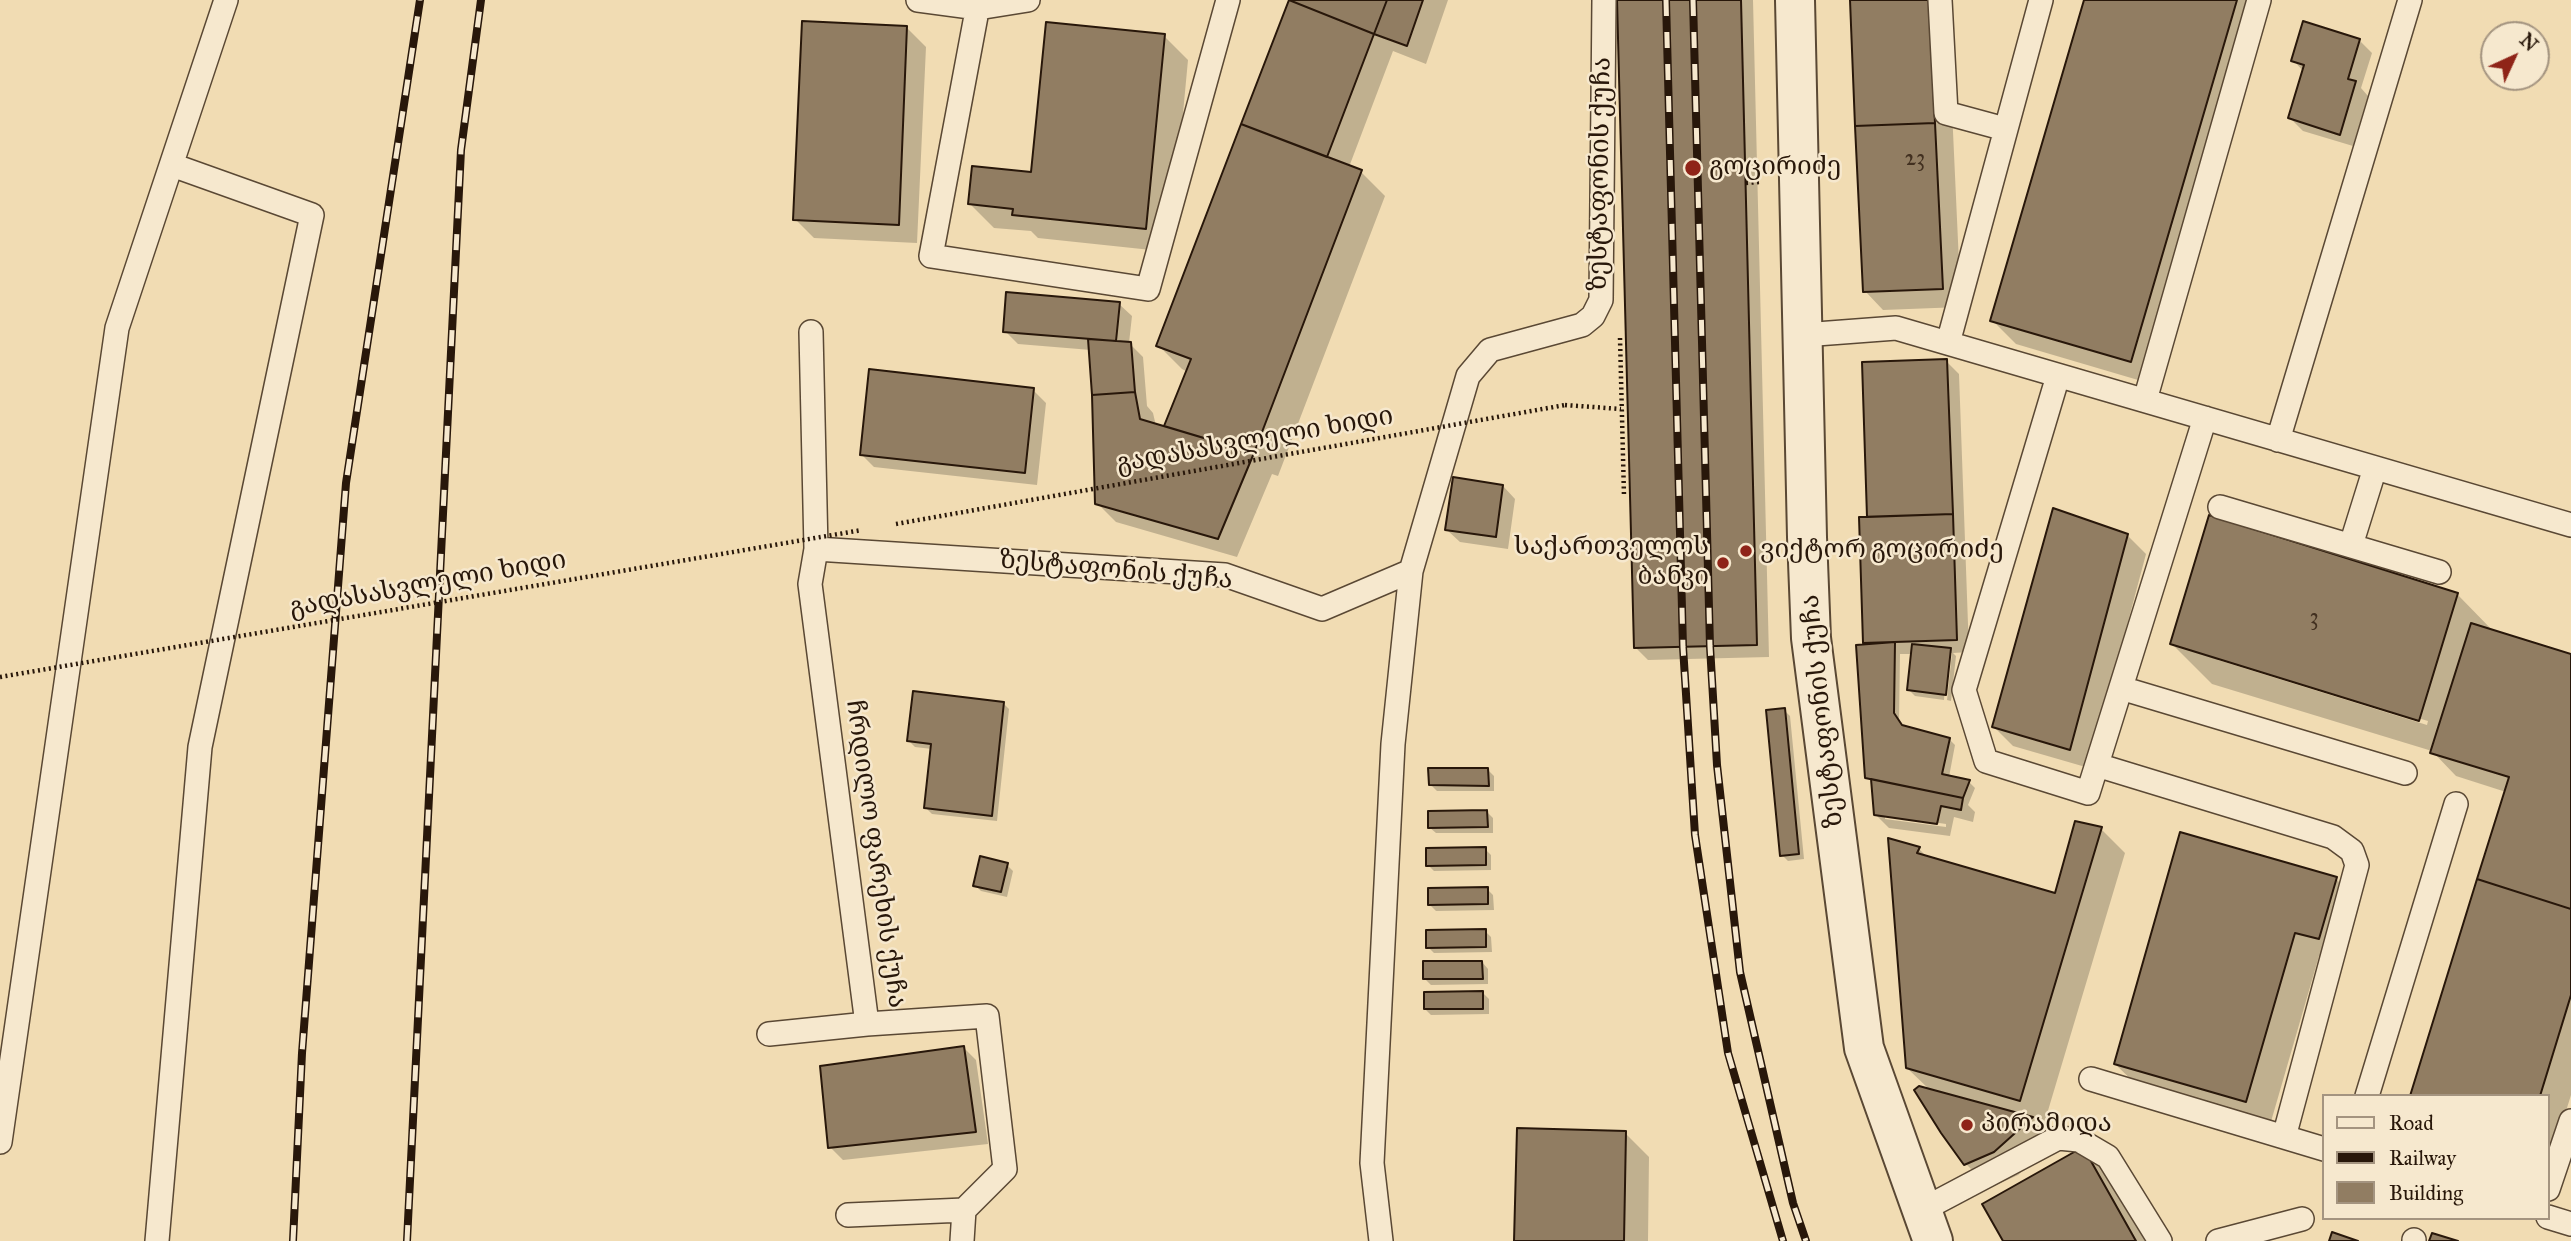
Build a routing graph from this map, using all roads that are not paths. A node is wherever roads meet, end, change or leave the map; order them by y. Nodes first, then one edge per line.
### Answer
1 (226, 0) edge
2 (918, 0) edge
3 (1028, 0) edge
4 (1228, 0) edge
5 (1604, 0) edge
6 (1795, 0) edge
7 (1940, 0) edge
8 (2041, 0) edge
9 (2259, 0) edge
10 (2410, 0) edge
11 (978, 4) edge
12 (2005, 129) junction
13 (172, 164) junction
14 (811, 332) dead end
15 (1803, 335) junction
16 (1948, 343) junction
17 (2058, 376) junction
18 (2145, 400) junction
19 (2205, 418) junction
20 (2278, 440) junction
21 (2375, 468) junction
22 (2220, 507) dead end
23 (2571, 525) edge
24 (2351, 545) junction
25 (816, 550) junction
26 (1411, 571) junction
27 (2439, 572) dead end
28 (2121, 688) junction
29 (2097, 765) junction
30 (2405, 773) dead end
31 (2456, 804) dead end
32 (867, 1024) junction
33 (769, 1034) dead end
34 (2091, 1079) dead end
35 (2368, 1094) edge
36 (2571, 1121) edge
37 (2284, 1137) junction
38 (0, 1142) edge
39 (2322, 1148) edge
40 (2550, 1183) edge
41 (964, 1210) junction
42 (848, 1215) dead end
43 (2550, 1218) edge
44 (2302, 1219) dead end
45 (2571, 1224) edge
46 (1928, 1225) edge
47 (157, 1241) edge
48 (962, 1241) edge
49 (1381, 1241) edge
50 (2160, 1241) edge
51 (2218, 1241) edge

1 - 13 lane
2 - 11 lane
3 - 11 lane
4 - 11 lane
5 - 26 lane, ზესტაფონის ქუჩა
6 - 15 street, ზესტაფონის ქუჩა
7 - 12 lane
8 - 12 lane
9 - 18 lane
10 - 20 lane
12 - 16 lane
13 - 38 lane
13 - 47 lane
14 - 25 lane, ჩრდილო ფარეხის ქუჩა
15 - 16 lane
15 - 46 street, ზესტაფონის ქუჩა
16 - 17 lane
17 - 18 lane
17 - 29 lane
18 - 19 lane
19 - 20 lane
19 - 28 lane
20 - 21 lane
21 - 23 lane
21 - 24 lane
22 - 24 lane
24 - 27 lane
25 - 26 lane, ზესტაფონის ქუჩა
25 - 32 lane, ჩრდილო ფარეხის ქუჩა
26 - 49 lane
28 - 29 lane
28 - 30 lane
29 - 37 lane
31 - 35 lane
32 - 33 lane
32 - 41 lane, ჩრდილო ფარეხის ქუჩა
34 - 37 lane
36 - 40 lane
37 - 39 lane
41 - 42 lane
41 - 48 lane
43 - 45 lane
44 - 51 lane
46 - 50 lane

